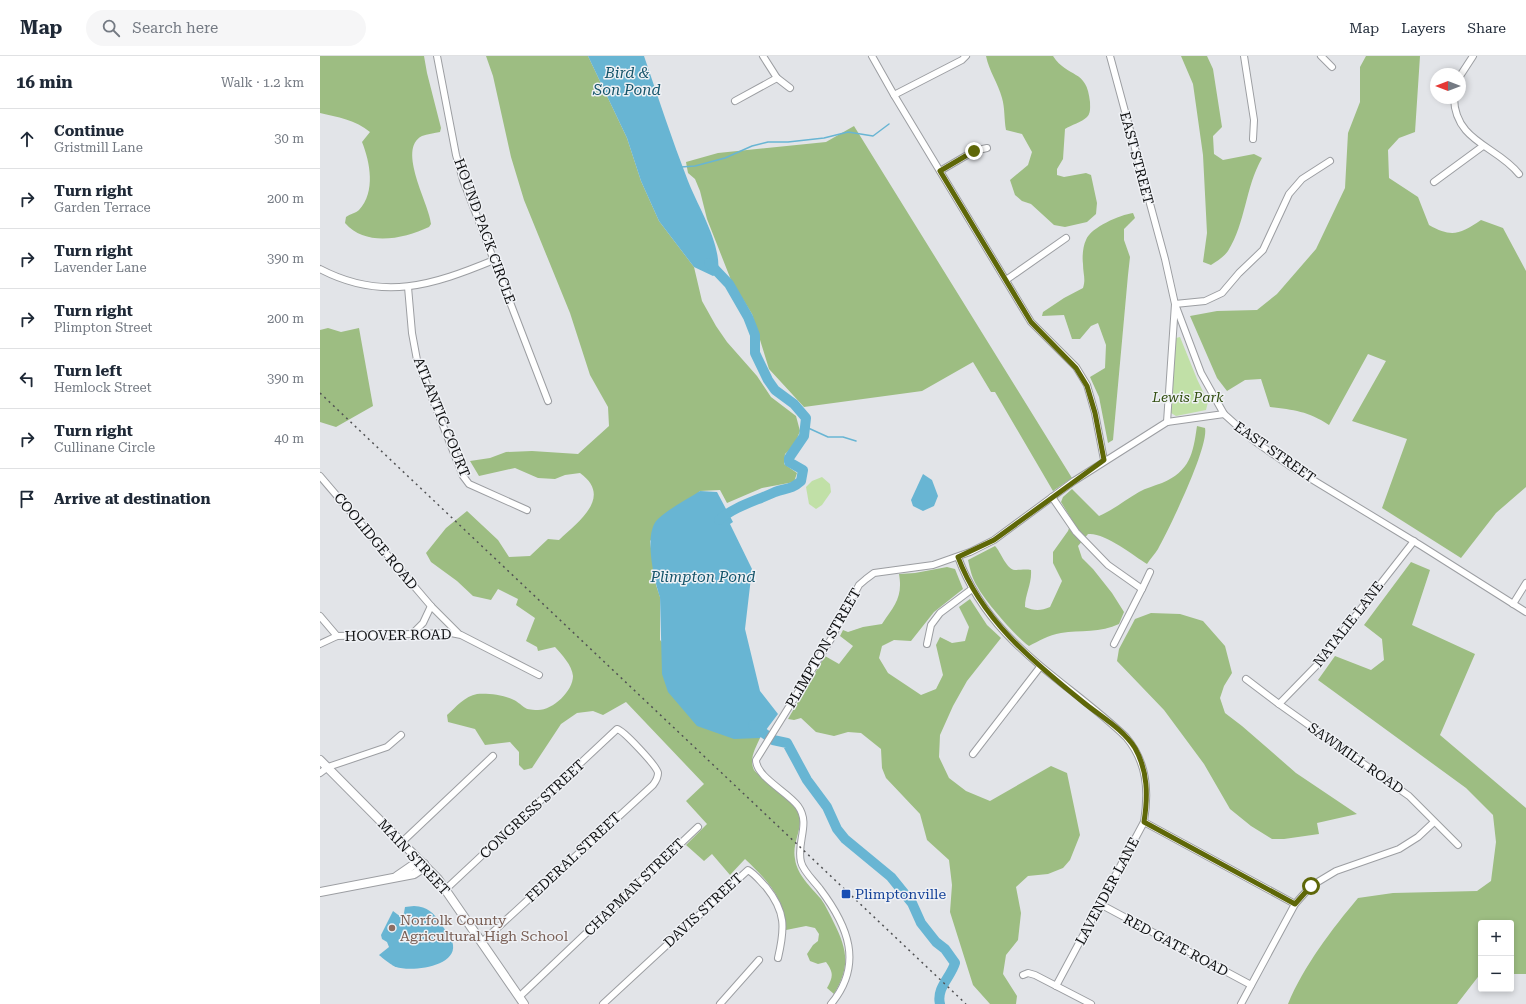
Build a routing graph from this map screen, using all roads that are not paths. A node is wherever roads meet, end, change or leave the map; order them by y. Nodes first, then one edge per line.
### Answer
1 (437, 56) edge
2 (763, 56) edge
3 (872, 56) edge
4 (966, 56) edge
5 (1110, 56) edge
6 (1244, 56) edge
7 (1321, 56) edge
8 (1473, 56) edge
9 (1332, 67) dead end
10 (1465, 68) edge
11 (777, 78) junction
12 (790, 88) dead end
13 (894, 95) junction
14 (735, 101) dead end
15 (1455, 104) edge
16 (1253, 139) dead end
17 (1483, 146) junction
18 (987, 148) dead end
19 (1330, 162) dead end
20 (940, 171) junction
21 (1519, 174) dead end
22 (1434, 182) dead end
23 (1066, 238) dead end
24 (494, 260) junction
25 (320, 269) edge
26 (1006, 280) junction
27 (408, 287) junction
28 (1175, 304) junction
29 (548, 401) dead end
30 (1224, 414) junction
31 (1167, 422) junction
32 (1104, 460) junction
33 (320, 476) edge
34 (1052, 497) junction
35 (527, 510) dead end
36 (1414, 541) junction
37 (958, 557) junction
38 (1150, 572) dead end
39 (1526, 583) edge
40 (972, 589) junction
41 (1142, 589) junction
42 (1513, 604) junction
43 (431, 606) junction
44 (1526, 612) edge
45 (320, 616) edge
46 (412, 634) junction
47 (461, 635) junction
48 (337, 636) junction
49 (320, 644) edge
50 (927, 644) dead end
51 (1114, 644) dead end
52 (1040, 668) junction
53 (539, 676) dead end
54 (1246, 679) dead end
55 (1278, 704) junction
56 (618, 729) joint
57 (401, 735) dead end
58 (973, 754) dead end
59 (493, 756) dead end
60 (320, 760) edge
61 (328, 767) junction
62 (320, 773) edge
63 (1144, 822) junction
64 (1434, 822) junction
65 (698, 828) dead end
66 (402, 842) junction
67 (1458, 845) dead end
68 (424, 864) junction
69 (446, 889) junction
70 (320, 892) edge
71 (1100, 904) junction
72 (1295, 904) junction
73 (482, 942) junction
74 (778, 958) dead end
75 (759, 960) dead end
76 (1023, 975) dead end
77 (1251, 985) junction
78 (1056, 986) junction
79 (519, 997) junction
80 (524, 1004) edge
81 (603, 1004) edge
82 (720, 1004) edge
83 (831, 1004) edge
84 (1091, 1004) edge
85 (1241, 1004) edge

1 - 24 street, HOUND PACK CIRCLE
2 - 11 street
3 - 13 street
4 - 13 street
5 - 28 street, EAST STREET
6 - 16 street
7 - 9 street
8 - 10 street
11 - 12 street
11 - 14 street
13 - 20 street
15 - 17 street
17 - 21 street
17 - 22 street
18 - 20 street
19 - 28 street
20 - 26 street
23 - 26 street
24 - 27 street
24 - 29 street, HOUND PACK CIRCLE
25 - 27 street
26 - 32 street
27 - 35 street, ATLANTIC COURT
28 - 30 street, EAST STREET
28 - 31 street
30 - 31 street, PLIMPTON STREET
30 - 36 street, EAST STREET
31 - 32 street, PLIMPTON STREET
32 - 34 street, PLIMPTON STREET
33 - 43 street, COOLIDGE ROAD
34 - 37 street, PLIMPTON STREET
34 - 41 street
36 - 42 street, EAST STREET
36 - 55 street, NATALIE LANE
37 - 40 street, LAVENDER LANE
37 - 83 street, PLIMPTON STREET
38 - 41 street
39 - 42 street
40 - 50 street
40 - 52 street, LAVENDER LANE
41 - 51 street
42 - 44 street, EAST STREET
43 - 46 street
43 - 47 street, COOLIDGE ROAD
45 - 48 street
46 - 47 street, HOOVER ROAD
46 - 48 street, HOOVER ROAD
47 - 53 street, HOOVER ROAD
48 - 49 street, HOOVER ROAD
52 - 58 street
52 - 63 street, LAVENDER LANE
54 - 55 street, SAWMILL ROAD
55 - 64 street, SAWMILL ROAD
56 - 69 street, CONGRESS STREET
56 - 73 street, FEDERAL STREET
57 - 61 street
59 - 66 street
60 - 61 main road, MAIN STREET
61 - 62 street
61 - 66 main road, MAIN STREET
63 - 71 street, LAVENDER LANE
63 - 72 street
64 - 67 street, SAWMILL ROAD
64 - 72 street
65 - 79 street, CHAPMAN STREET
66 - 68 main road, MAIN STREET
68 - 69 main road, MAIN STREET
68 - 70 main road
69 - 73 main road, MAIN STREET
71 - 77 street, RED GATE ROAD
71 - 78 street, LAVENDER LANE
72 - 77 street
73 - 79 main road, MAIN STREET
74 - 81 street, DAVIS STREET
75 - 82 street
76 - 78 street
77 - 85 street
78 - 84 street
79 - 80 main road, MAIN STREET

